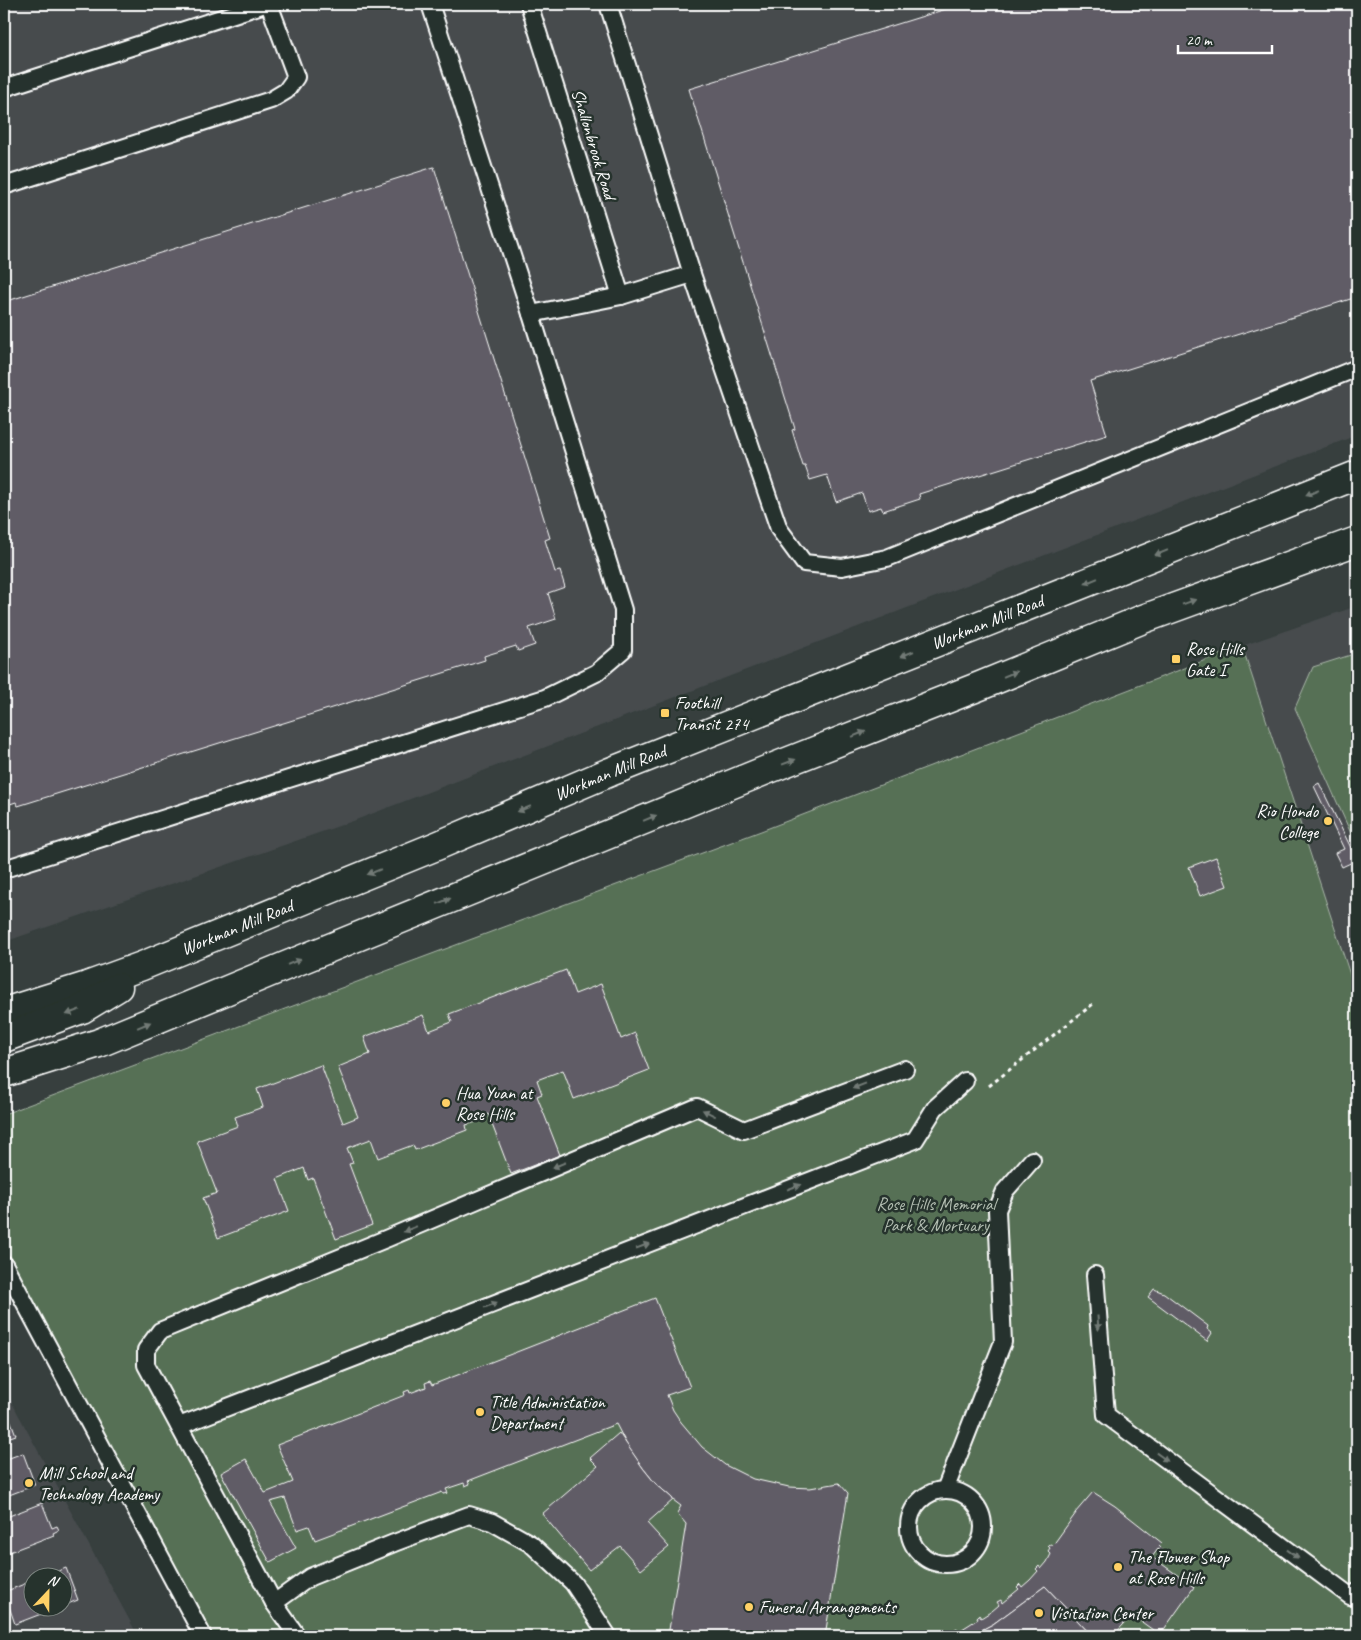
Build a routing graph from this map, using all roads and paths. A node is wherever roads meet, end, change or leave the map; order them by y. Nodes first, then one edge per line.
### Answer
1 (265, 4) edge
2 (269, 4) edge
3 (430, 4) edge
4 (529, 4) edge
5 (608, 4) edge
6 (4, 88) edge
7 (4, 186) edge
8 (692, 274) junction
9 (621, 296) junction
10 (531, 314) junction
11 (1357, 368) edge
12 (1357, 475) edge
13 (1357, 541) edge
14 (4, 869) edge
15 (142, 966) junction
16 (1093, 1004) dead end
17 (4, 1012) edge
18 (4, 1038) edge
19 (905, 1069) dead end
20 (4, 1073) edge
21 (965, 1082) dead end
22 (984, 1091) dead end
23 (1032, 1160) dead end
24 (4, 1264) edge
25 (1095, 1275) dead end
26 (179, 1426) junction
27 (945, 1490) junction
28 (1357, 1592) edge
29 (274, 1603) junction
30 (203, 1636) edge
31 (295, 1636) edge
32 (608, 1636) edge

1 - 6 lane
2 - 7 lane
3 - 10 lane
4 - 9 lane, Shallonbrook Road
5 - 8 lane
8 - 9 lane
8 - 11 lane
9 - 10 lane
10 - 14 lane
12 -> 15 main road, Workman Mill Road
20 -> 13 main road
15 - 17 main road, Workman Mill Road
15 -> 18 main road
16 - 22 path
19 -> 26 lane
26 -> 21 lane
23 - 27 lane
24 - 30 lane
25 -> 28 lane
26 - 29 lane
27 - 27 lane
29 - 31 lane
29 - 32 lane

